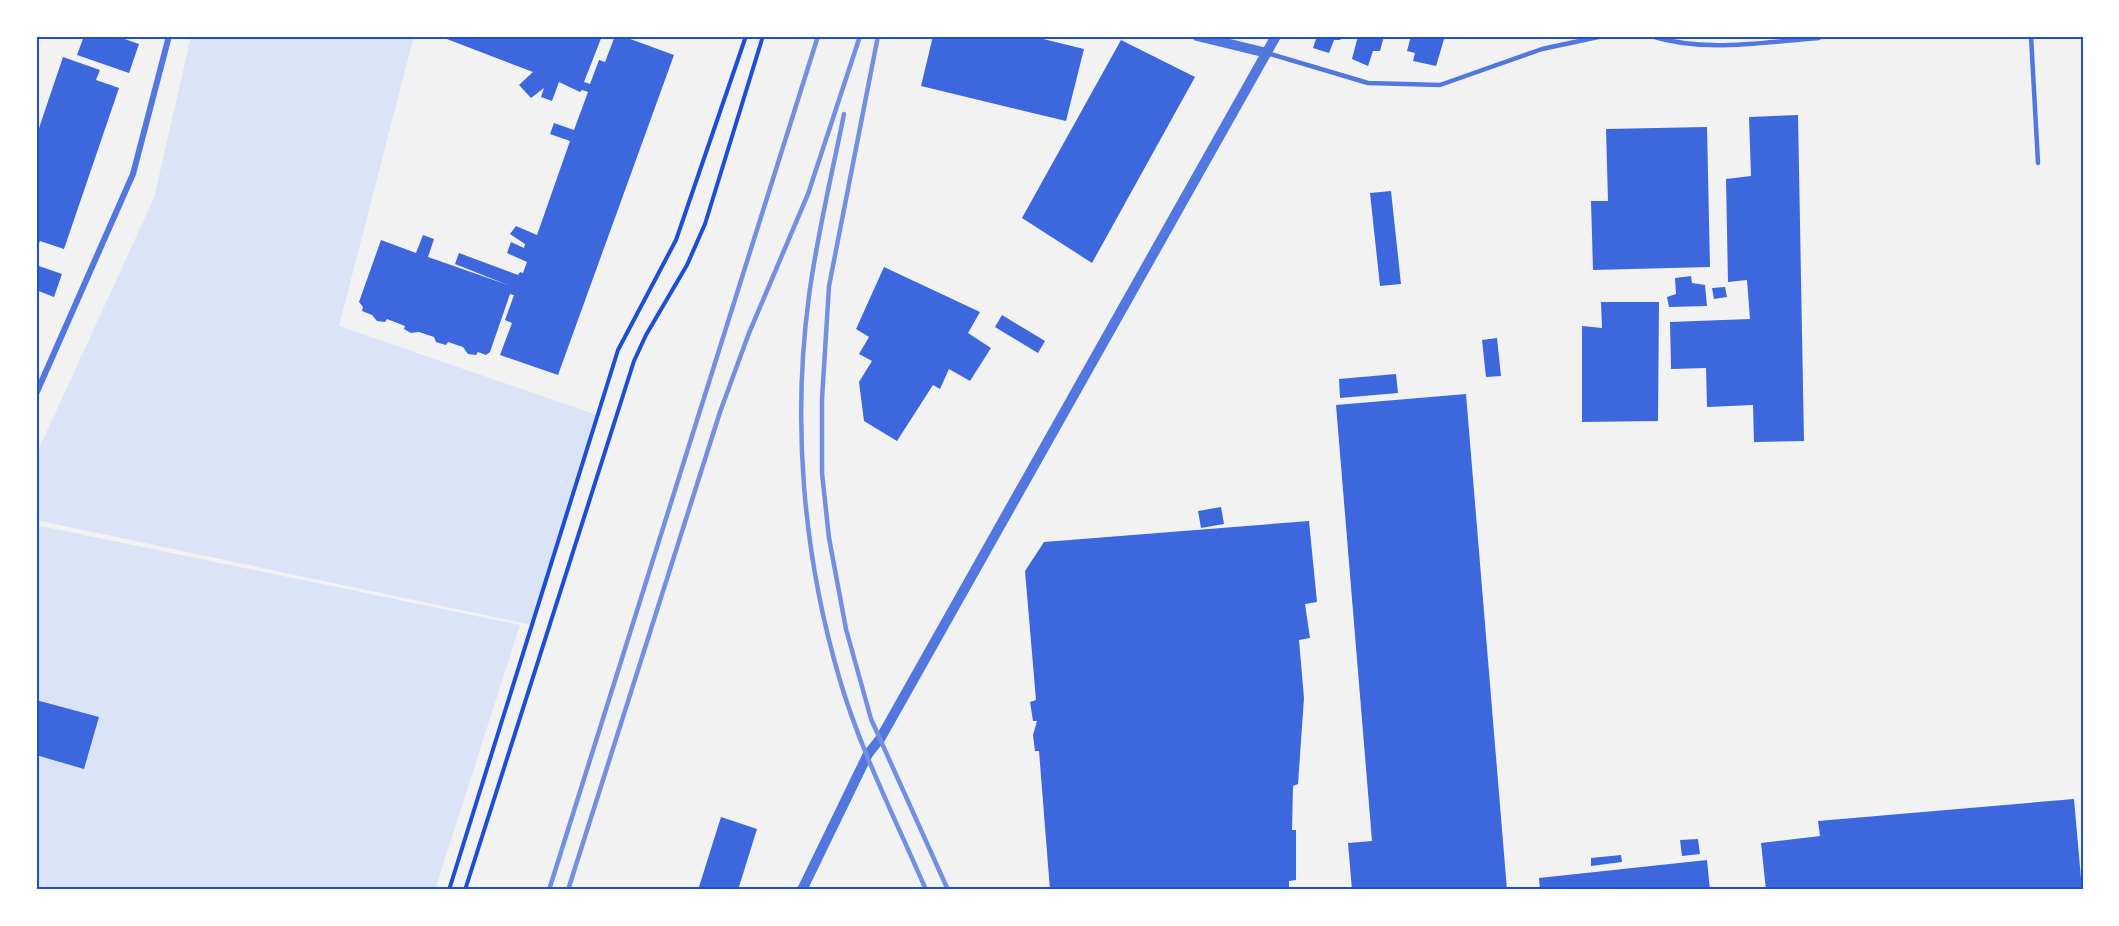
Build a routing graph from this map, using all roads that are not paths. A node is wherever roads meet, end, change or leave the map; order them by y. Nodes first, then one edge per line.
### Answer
1 (168, 36) edge
2 (1197, 36) edge
3 (1276, 36) edge
4 (1603, 36) edge
5 (1651, 36) edge
6 (1819, 36) edge
7 (2031, 36) edge
8 (1267, 53) junction
9 (2038, 163) dead end
10 (36, 393) edge
11 (802, 890) edge

1 - 10 street
2 - 8 street
3 - 8 street
4 - 8 lane
5 - 6 lane
7 - 9 lane
8 - 11 street

